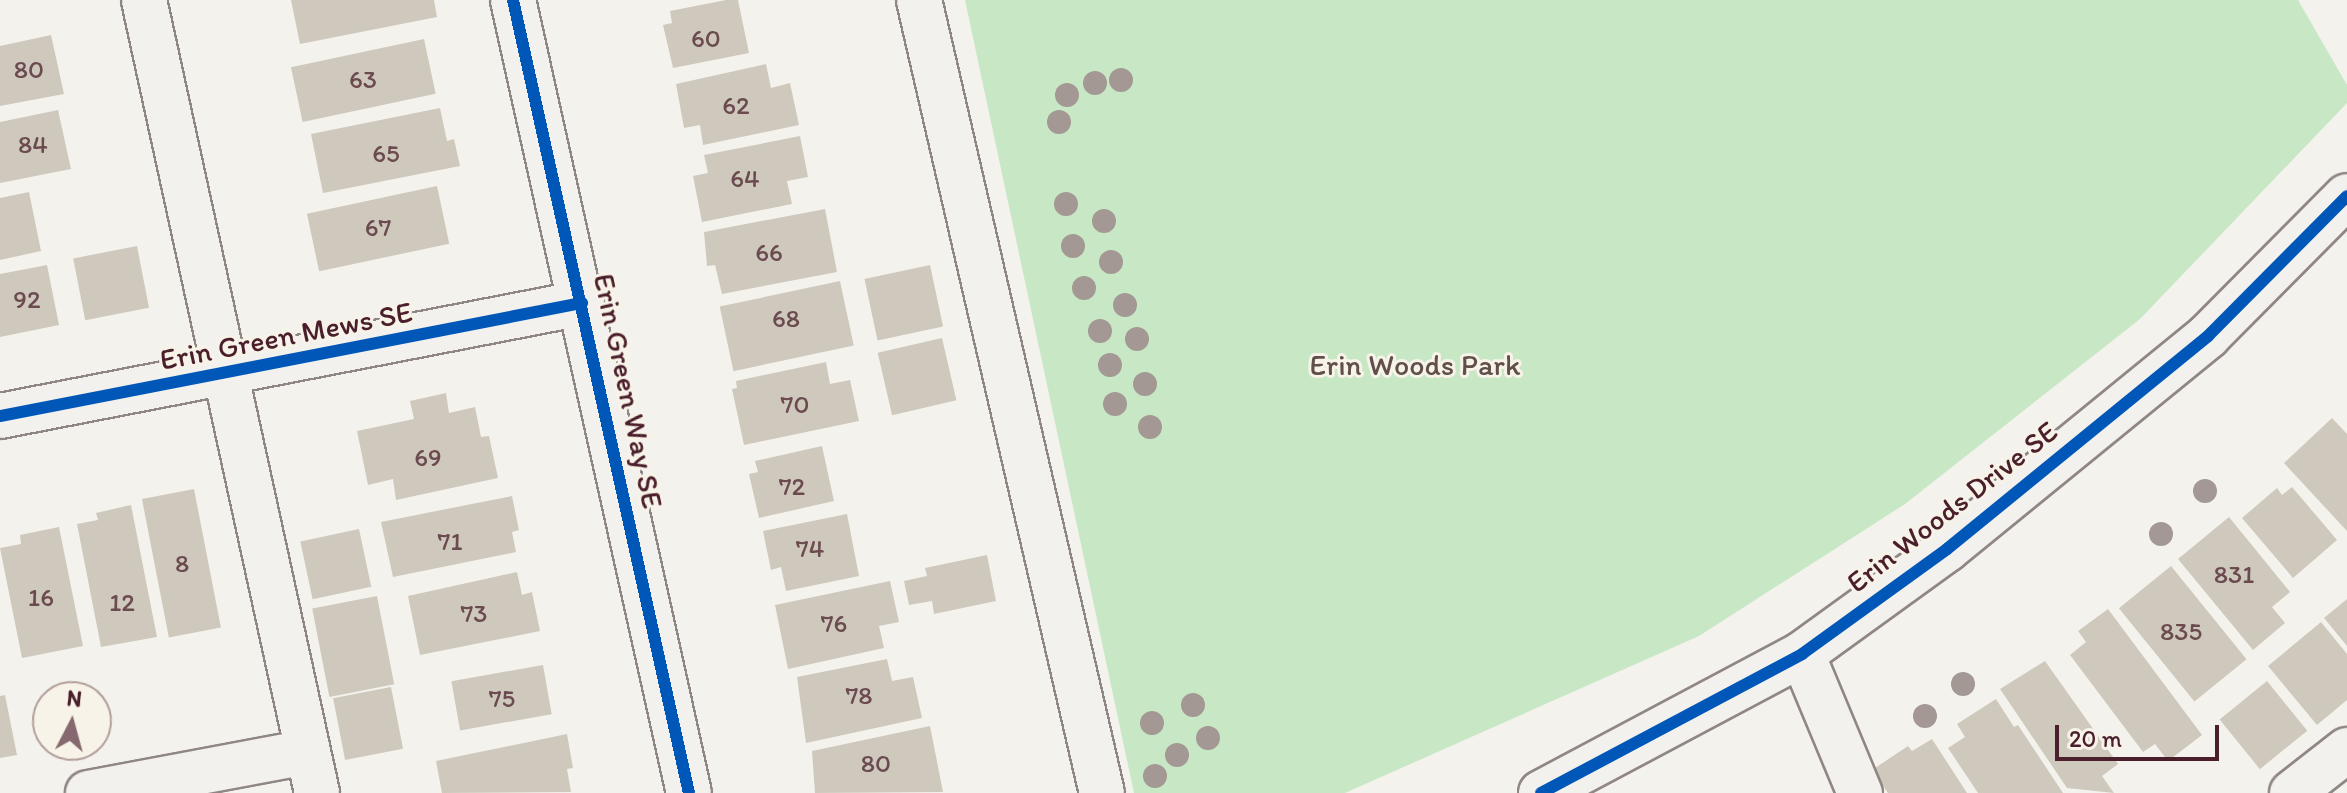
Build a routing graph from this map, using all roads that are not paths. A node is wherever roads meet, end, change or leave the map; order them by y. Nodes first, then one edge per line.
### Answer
1 (144, 0) edge
2 (513, 0) edge
3 (919, 0) edge
4 (2347, 196) edge
5 (582, 303) junction
6 (223, 376) junction
7 (0, 416) edge
8 (1802, 654) junction
9 (2347, 750) edge
10 (312, 773) edge
11 (88, 793) edge
12 (689, 793) edge
13 (1102, 793) edge
14 (1541, 793) edge
15 (1860, 793) edge
16 (2292, 793) edge

1 - 6 street
2 - 5 street, Erin Green Way SE
3 - 13 street
4 - 8 street, Erin Woods Drive SE
5 - 6 street, Erin Green Mews SE
5 - 12 street, Erin Green Way SE
6 - 7 street, Erin Green Mews SE
6 - 10 street
8 - 14 street, Erin Woods Drive SE
8 - 15 street
9 - 16 street
10 - 11 street

